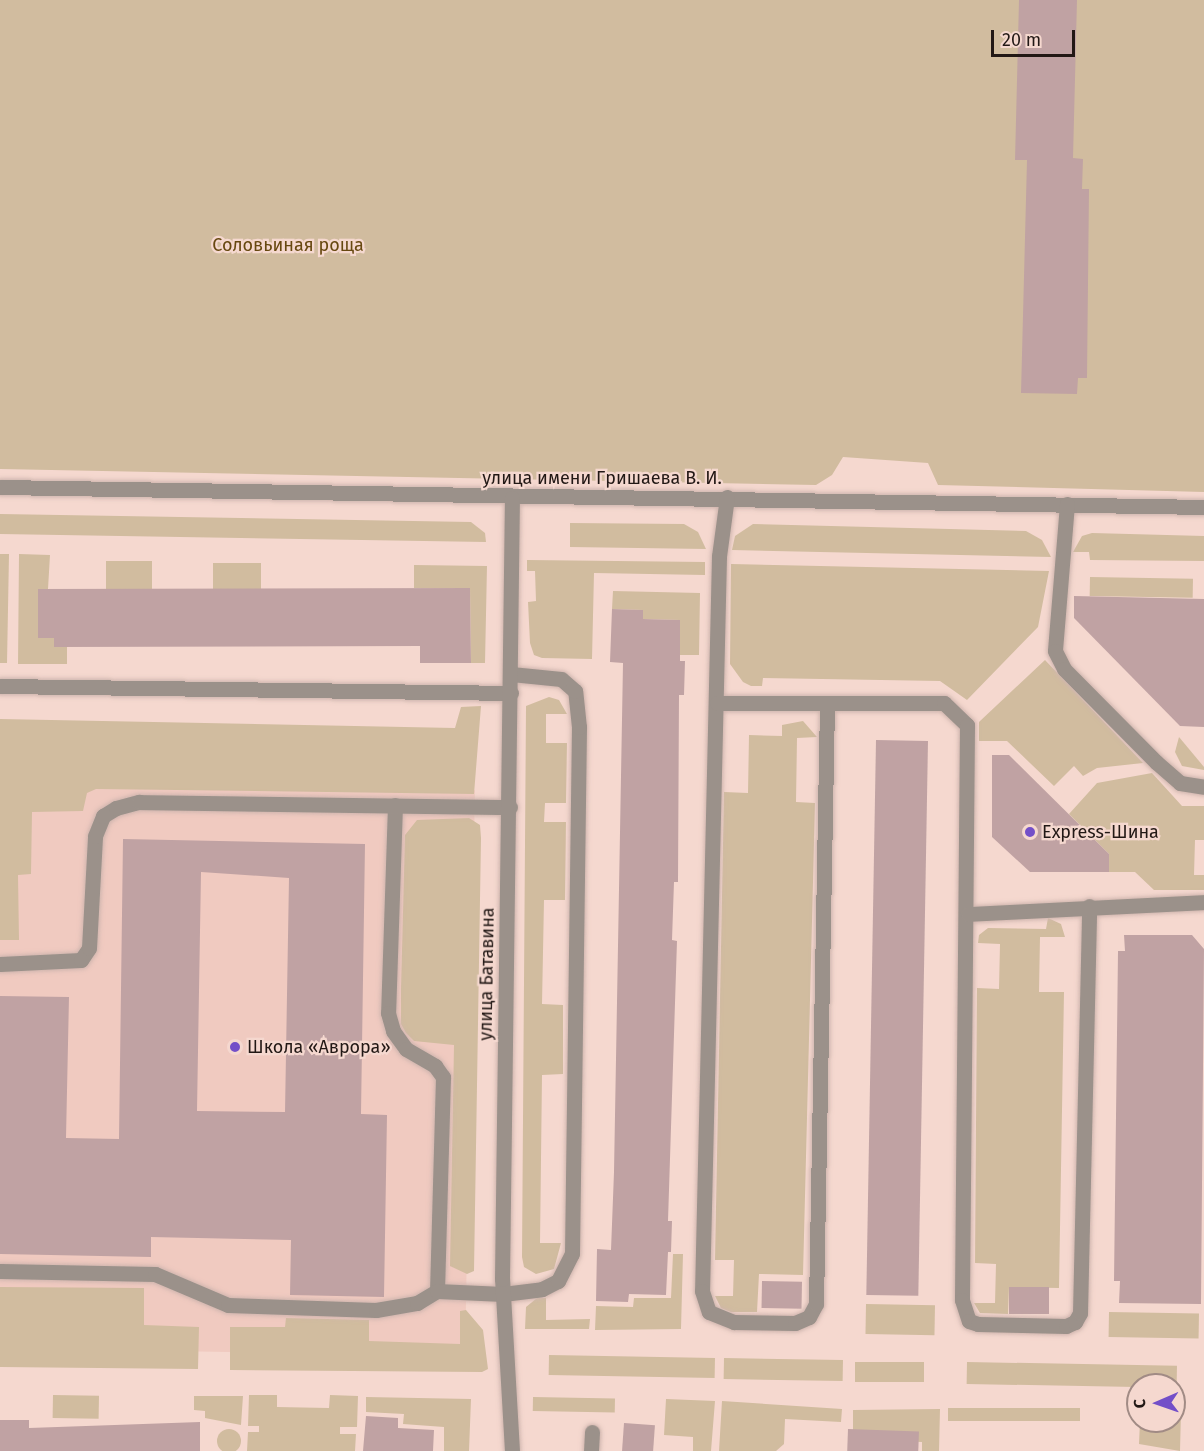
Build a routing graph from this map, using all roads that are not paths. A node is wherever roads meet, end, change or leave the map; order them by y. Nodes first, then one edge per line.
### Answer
1 (0, 487) edge
2 (727, 497) junction
3 (512, 498) junction
4 (1067, 504) junction
5 (1204, 507) edge
6 (512, 674) junction
7 (0, 687) edge
8 (511, 693) junction
9 (717, 703) junction
10 (827, 705) junction
11 (1204, 787) edge
12 (395, 805) junction
13 (510, 807) junction
14 (1204, 902) edge
15 (1089, 906) junction
16 (968, 914) junction
17 (0, 964) edge
18 (0, 1271) edge
19 (436, 1291) junction
20 (503, 1294) junction
21 (592, 1432) dead end
22 (512, 1451) edge
23 (591, 1451) edge

1 - 3 street, улица имени Гришаева В. И.
2 - 3 street, улица имени Гришаева В. И.
2 - 4 street, улица имени Гришаева В. И.
2 - 9 street
3 - 6 street, улица Батавина
4 - 5 street, улица имени Гришаева В. И.
4 - 11 street
6 - 8 street, улица Батавина
6 - 20 street
7 - 8 street
8 - 13 street, улица Батавина
9 - 10 street
9 - 10 street
10 - 16 street
12 - 13 street
12 - 17 street
12 - 19 street
13 - 20 street, улица Батавина
14 - 15 street
15 - 16 street
15 - 16 street
18 - 19 street
19 - 20 street
20 - 22 street, улица Батавина
21 - 23 street

